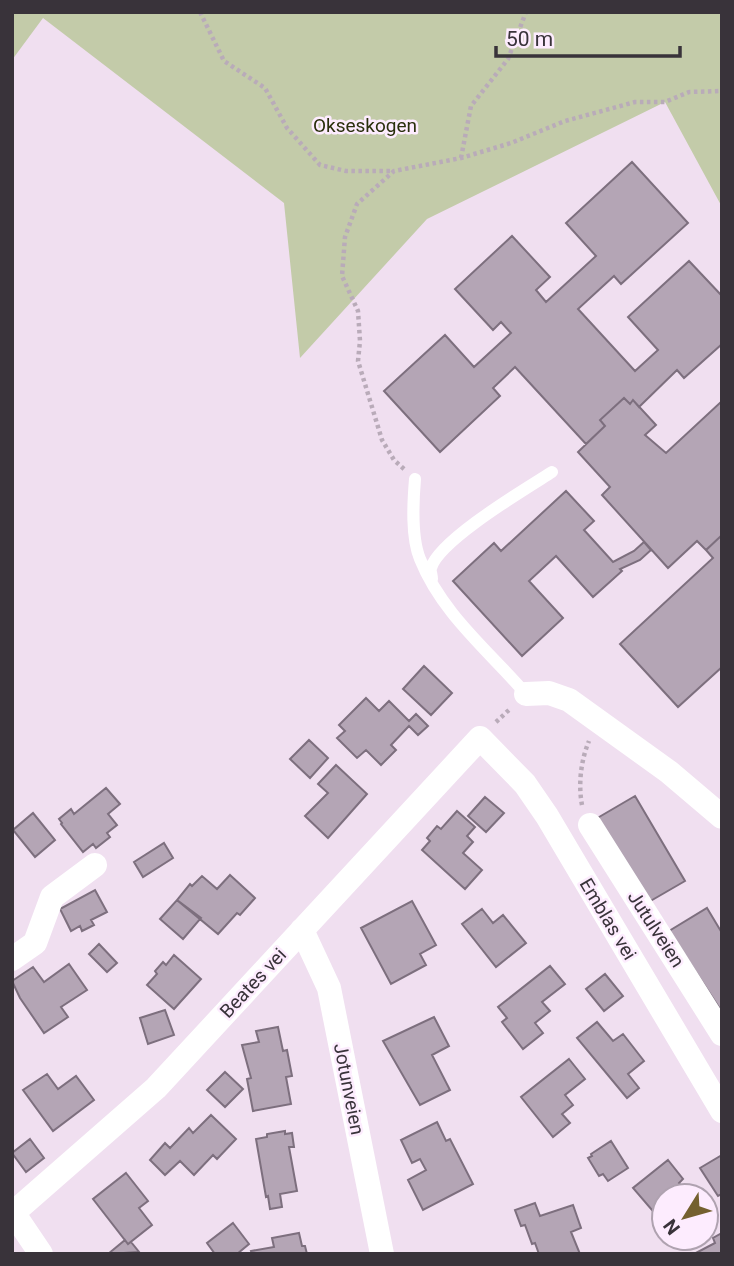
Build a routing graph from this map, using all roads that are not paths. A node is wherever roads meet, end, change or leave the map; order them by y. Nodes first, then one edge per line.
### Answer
1 (552, 471) dead end
2 (415, 479) road end
3 (432, 583) junction
4 (526, 694) joint
5 (480, 738) joint
6 (722, 817) edge
7 (590, 825) road end
8 (95, 865) dead end
9 (302, 930) junction
10 (12, 959) edge
11 (722, 1034) edge
12 (722, 1111) edge
13 (13, 1213) edge
14 (40, 1254) edge
15 (382, 1254) edge

1 - 3 lane
2 - 3 lane
3 - 4 lane
4 - 6 street
5 - 9 street, Beates vei
5 - 12 street, Emblas vei
7 - 11 street, Jutulveien
8 - 10 street
9 - 13 street, Beates vei
9 - 15 street, Jotunveien
13 - 14 street

